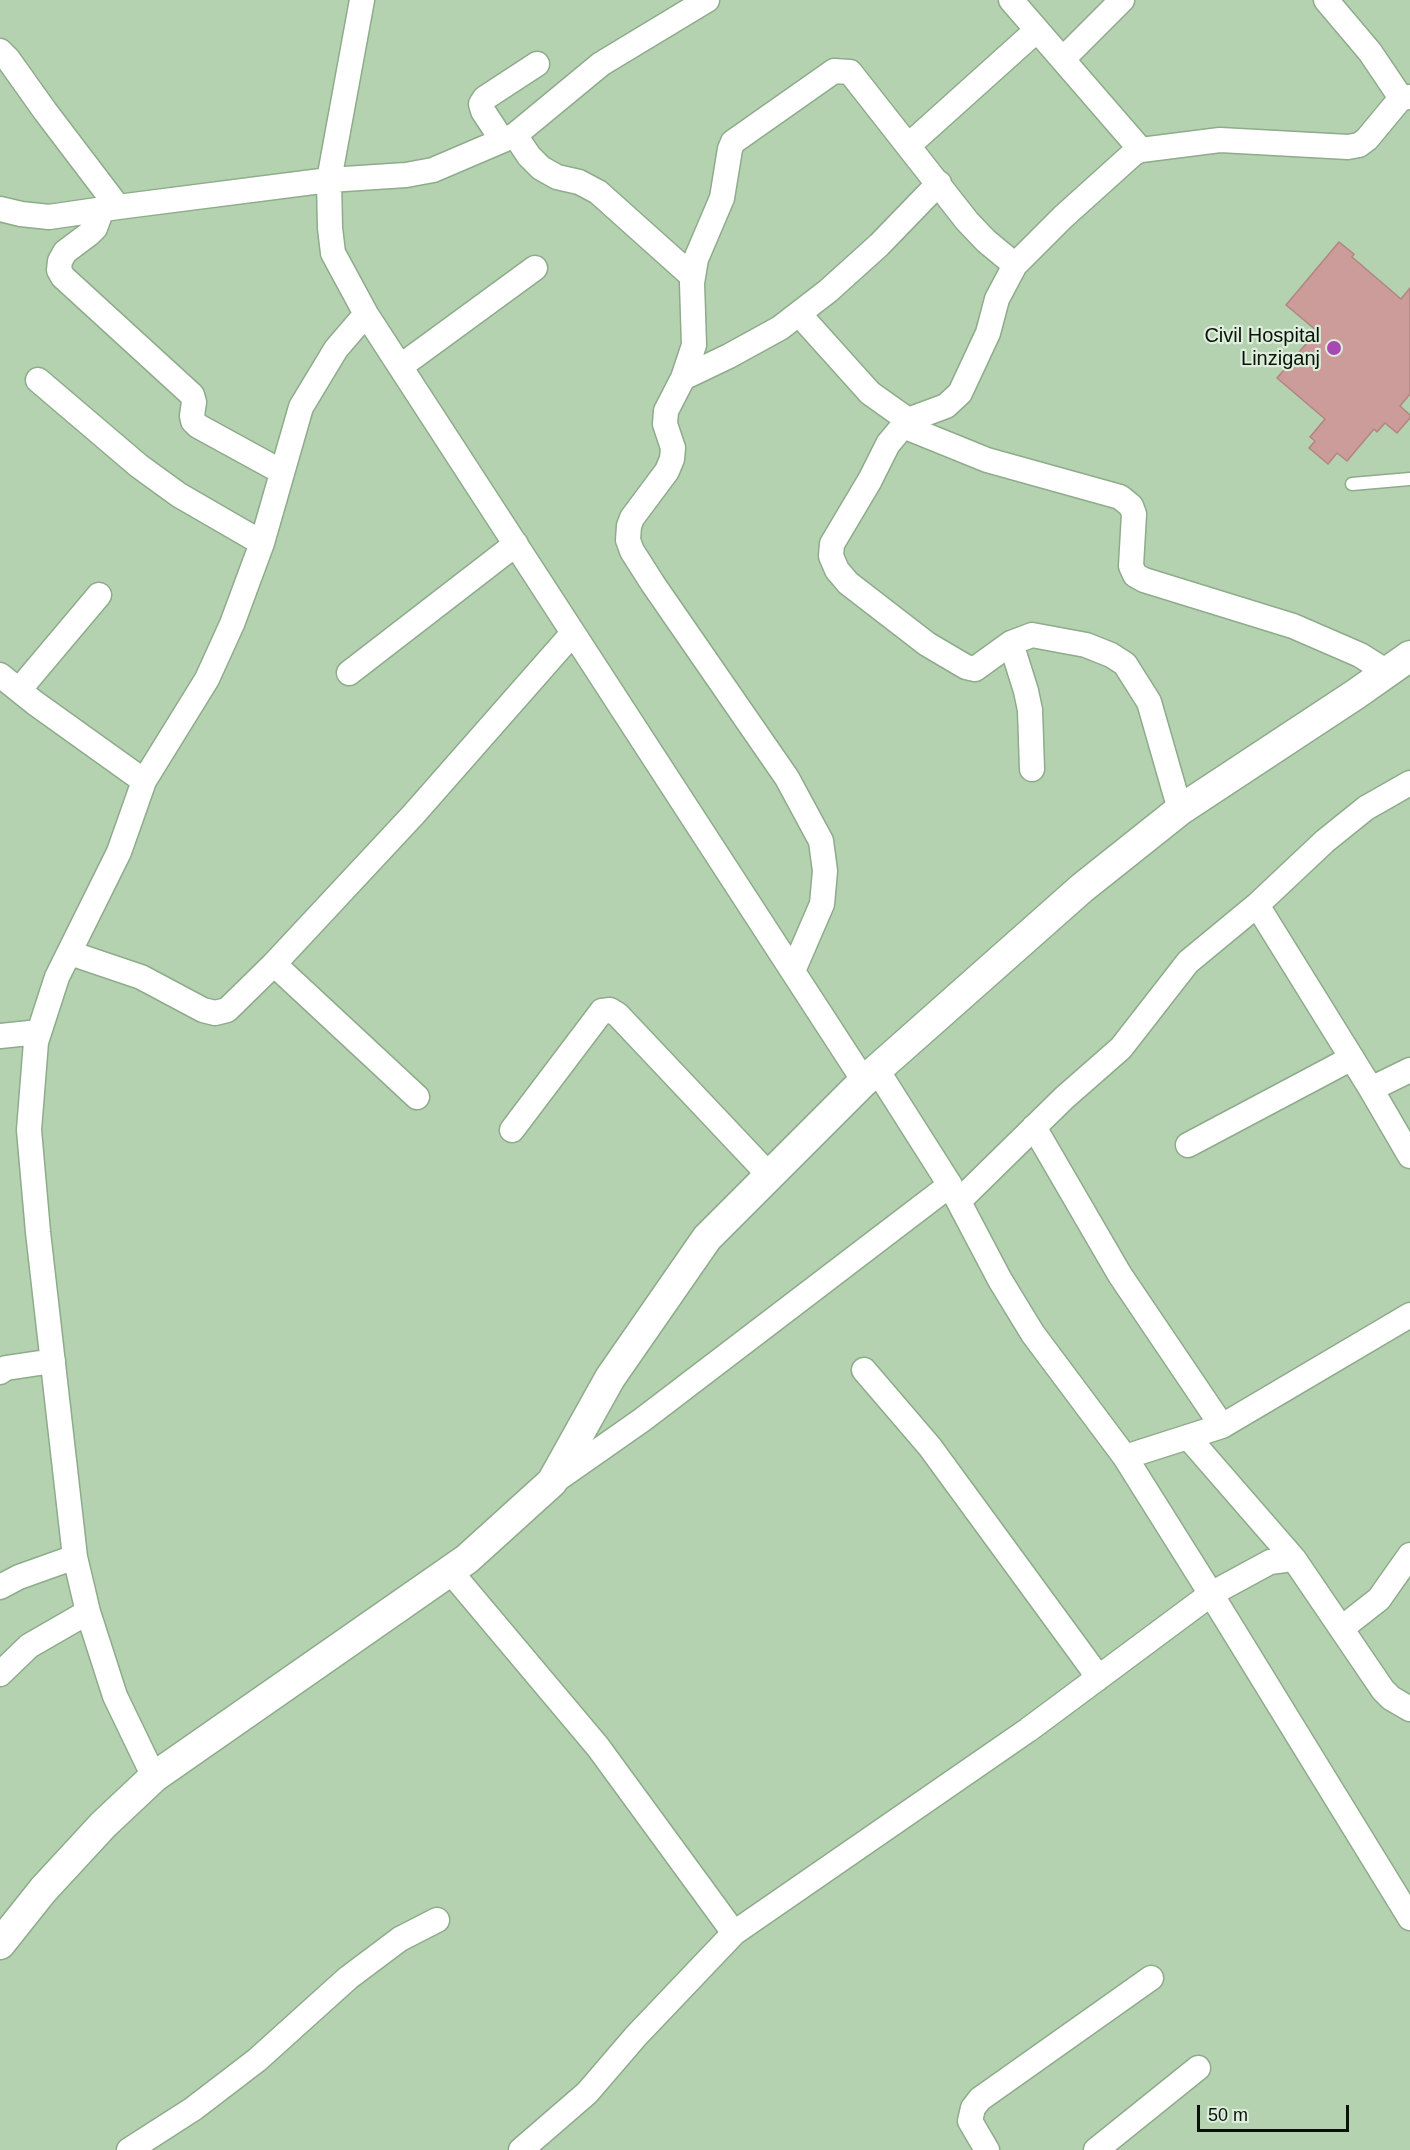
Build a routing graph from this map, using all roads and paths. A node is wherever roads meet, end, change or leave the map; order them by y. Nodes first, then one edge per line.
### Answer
1 (362, 0) edge
2 (706, 0) edge
3 (1011, 0) edge
4 (1122, 0) edge
5 (1326, 0) edge
6 (1037, 30) junction
7 (0, 51) edge
8 (1063, 59) junction
9 (537, 64) dead end
10 (1405, 97) edge
11 (509, 138) junction
12 (909, 145) junction
13 (1141, 150) junction
14 (329, 180) junction
15 (939, 183) junction
16 (0, 209) edge
17 (104, 215) junction
18 (1015, 265) junction
19 (535, 268) dead end
20 (693, 277) junction
21 (366, 314) junction
22 (799, 314) junction
23 (401, 366) junction
24 (683, 378) junction
25 (38, 380) dead end
26 (905, 423) junction
27 (282, 472) junction
28 (1410, 479) edge
29 (1352, 484) dead end
30 (262, 543) junction
31 (516, 544) junction
32 (99, 595) dead end
33 (573, 633) junction
34 (1011, 643) junction
35 (1398, 664) edge
36 (349, 672) dead end
37 (0, 675) edge
38 (19, 690) junction
39 (1032, 769) dead end
40 (144, 781) junction
41 (1410, 783) edge
42 (1180, 810) junction
43 (1257, 905) junction
44 (70, 953) junction
45 (274, 964) junction
46 (793, 971) junction
47 (39, 1032) junction
48 (0, 1036) edge
49 (1352, 1058) junction
50 (1410, 1070) edge
51 (870, 1075) junction
52 (1371, 1089) junction
53 (417, 1097) dead end
54 (1034, 1127) junction
55 (512, 1130) dead end
56 (1188, 1145) dead end
57 (1410, 1156) edge
58 (770, 1176) junction
59 (954, 1193) junction
60 (1410, 1315) edge
61 (53, 1360) junction
62 (864, 1370) dead end
63 (0, 1372) edge
64 (1222, 1426) junction
65 (1188, 1437) junction
66 (1125, 1457) junction
67 (545, 1488) junction
68 (1410, 1555) edge
69 (75, 1557) junction
70 (1285, 1560) dead end
71 (450, 1571) junction
72 (0, 1587) edge
73 (1211, 1594) junction
74 (88, 1612) junction
75 (1342, 1628) junction
76 (0, 1674) edge
77 (1097, 1678) junction
78 (1410, 1710) edge
79 (154, 1777) junction
80 (1410, 1918) edge
81 (437, 1920) dead end
82 (734, 1933) junction
83 (0, 1944) edge
84 (1151, 1978) dead end
85 (1198, 2068) dead end
86 (129, 2150) edge
87 (521, 2150) edge
88 (987, 2150) edge
89 (1096, 2150) edge

1 - 14 street
2 - 11 street
3 - 6 street
4 - 8 street
5 - 10 street
6 - 8 street
6 - 12 street
7 - 17 street
8 - 13 street
9 - 11 street
10 - 13 street
11 - 14 street
11 - 20 street
12 - 15 street
12 - 20 street
13 - 18 street
14 - 17 street
14 - 21 street
15 - 18 street
15 - 22 street
16 - 17 street
17 - 27 street
18 - 26 street
19 - 23 street
20 - 24 street
21 - 23 street
21 - 27 street
22 - 24 street
22 - 26 street
23 - 31 street
24 - 46 street
25 - 30 street
26 - 34 street
26 - 35 street
27 - 30 street
28 - 29 lane
30 - 40 street
31 - 33 street
31 - 36 street
32 - 38 street
33 - 45 street
33 - 46 street
34 - 39 street
34 - 42 street
35 - 42 street
37 - 38 street
38 - 40 street
40 - 44 street
41 - 43 street
42 - 51 street
43 - 49 street
43 - 54 street
44 - 45 street
44 - 47 street
45 - 53 street
46 - 51 street
47 - 48 street
47 - 61 street
49 - 52 street
49 - 56 street
50 - 52 street
51 - 58 street
51 - 59 street
52 - 57 street
54 - 59 street
54 - 64 street
55 - 58 street
58 - 67 street
59 - 66 street
59 - 67 street
60 - 64 street
61 - 63 street
61 - 69 street
62 - 77 street
64 - 65 street
65 - 66 street
65 - 75 street
66 - 73 street
67 - 71 street
68 - 75 street
69 - 72 street
69 - 74 street
70 - 73 street
71 - 79 street
71 - 82 street
73 - 77 street
73 - 80 street
74 - 76 street
74 - 79 street
75 - 78 street
77 - 82 street
79 - 83 street
81 - 86 street
82 - 87 street
84 - 88 street
85 - 89 street

